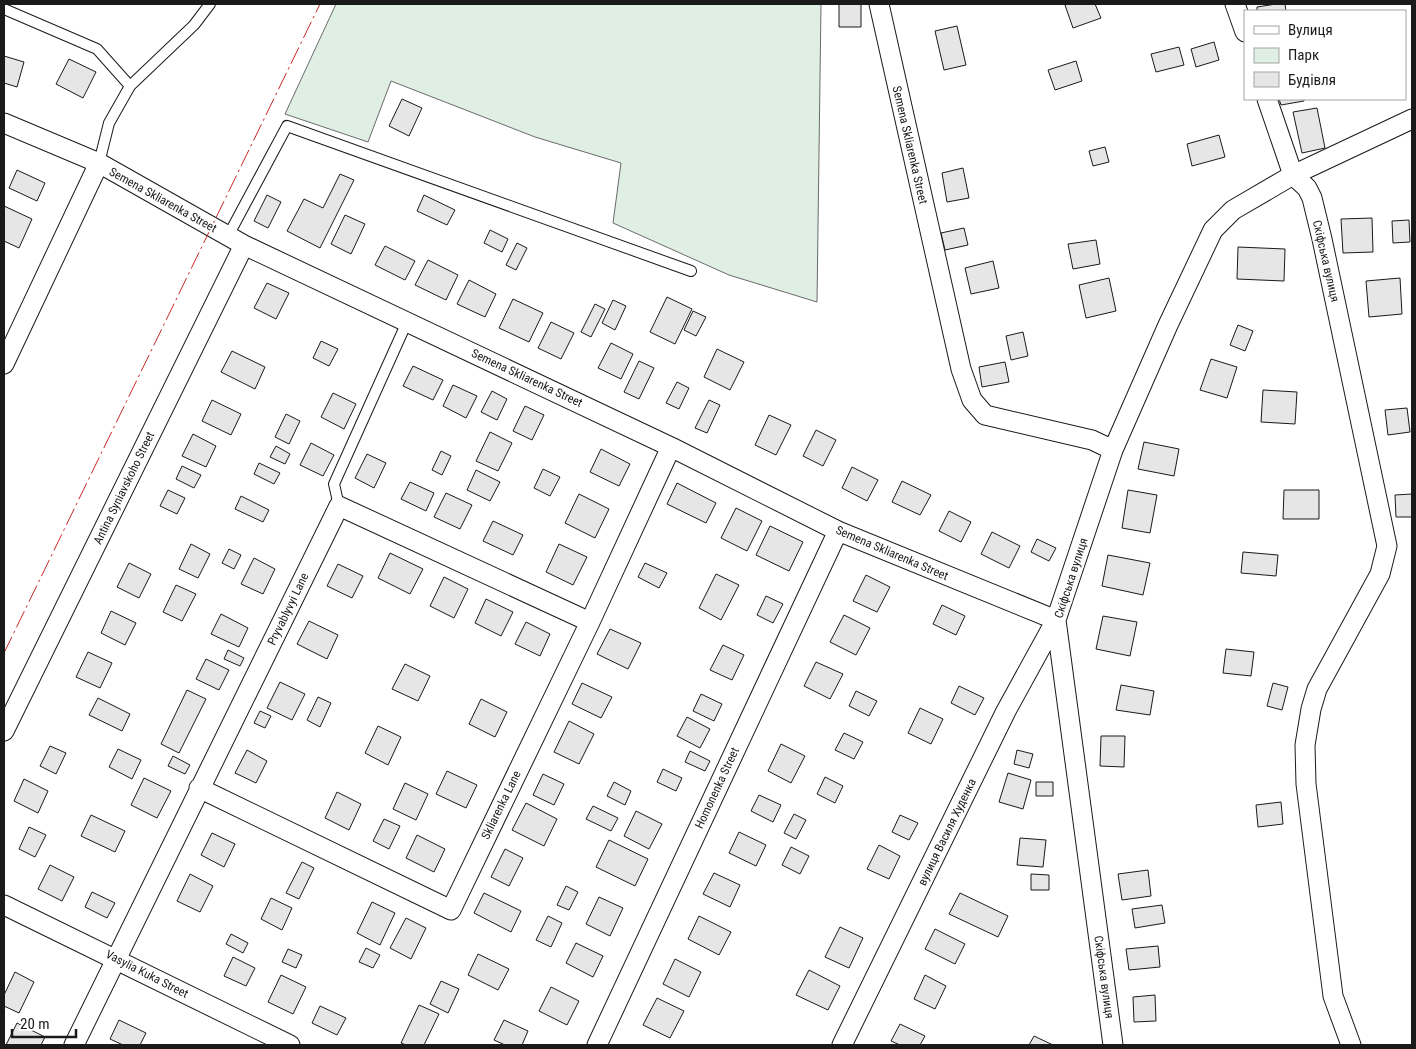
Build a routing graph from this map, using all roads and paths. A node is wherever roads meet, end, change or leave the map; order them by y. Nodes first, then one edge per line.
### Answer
1 (210, 4) edge
2 (879, 4) edge
3 (1235, 4) edge
4 (4, 9) edge
5 (1244, 29) edge
6 (130, 86) junction
7 (1267, 100) edge
8 (1412, 119) edge
9 (4, 123) edge
10 (99, 163) junction
11 (1293, 176) junction
12 (236, 240) junction
13 (691, 271) dead end
14 (407, 322) junction
15 (4, 364) edge
16 (671, 447) junction
17 (1113, 450) junction
18 (339, 506) junction
19 (838, 531) junction
20 (1056, 620) junction
21 (590, 622) junction
22 (4, 732) edge
23 (199, 788) junction
24 (4, 905) edge
25 (116, 959) junction
26 (255, 1038) edge
27 (74, 1045) edge
28 (290, 1045) edge
29 (597, 1045) edge
30 (842, 1045) edge
31 (1113, 1045) edge
32 (1351, 1045) edge

1 - 6 lane
2 - 17 street, Semena Skliarenka Street
3 - 5 street
4 - 6 lane
6 - 10 lane
7 - 11 street, Скіфська вулиця
8 - 11 street, Скіфська вулиця
9 - 10 street, Semena Skliarenka Street
10 - 12 street, Semena Skliarenka Street
10 - 15 street
11 - 17 street, Скіфська вулиця
11 - 32 street, Скіфська вулиця
12 - 13 lane
12 - 14 street, Semena Skliarenka Street
12 - 22 street, Antina Syniavskoho Street
14 - 16 street, Semena Skliarenka Street
14 - 18 lane
16 - 19 street, Semena Skliarenka Street
16 - 21 street, Skliarenka Lane
17 - 20 street, Скіфська вулиця
18 - 21 street
18 - 23 street, Pryvablyvyi Lane
19 - 20 street, Semena Skliarenka Street
19 - 29 street, Homonenka Street
20 - 30 street, вулиця Василя Худенка
20 - 31 street, Скіфська вулиця
21 - 23 street, Skliarenka Lane
23 - 25 street, Pryvablyvyi Lane
24 - 25 street, Vasylia Kuka Street
25 - 26 street, Vasylia Kuka Street
25 - 27 street, Pryvablyvyi Lane
26 - 28 street, Vasylia Kuka Street

